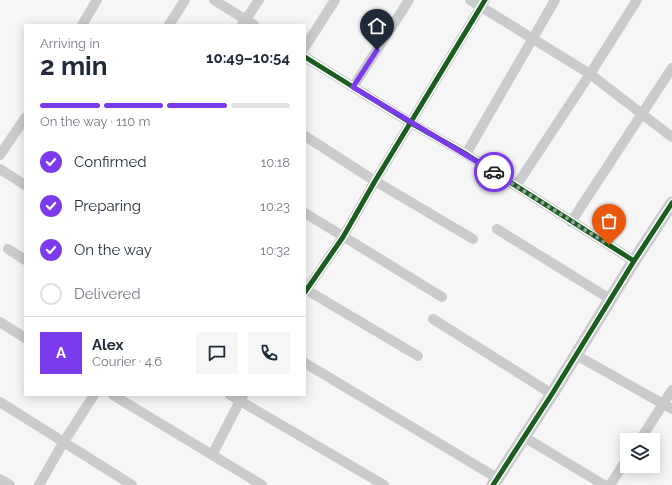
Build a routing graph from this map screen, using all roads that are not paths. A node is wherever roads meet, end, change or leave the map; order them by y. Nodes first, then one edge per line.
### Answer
1 (98, 0) edge
2 (185, 0) edge
3 (214, 0) edge
4 (259, 0) edge
5 (335, 0) edge
6 (409, 0) edge
7 (470, 0) edge
8 (555, 0) edge
9 (637, 0) edge
10 (483, 4) edge
11 (248, 23) edge
12 (83, 24) edge
13 (170, 24) edge
14 (532, 38) junction
15 (306, 45) edge
16 (306, 58) edge
17 (672, 68) edge
18 (590, 74) junction
19 (353, 87) junction
20 (643, 113) junction
21 (24, 119) edge
22 (411, 123) junction
23 (306, 137) edge
24 (672, 137) edge
25 (466, 154) junction
26 (0, 155) edge
27 (0, 169) edge
28 (375, 181) junction
29 (24, 184) edge
30 (516, 186) junction
31 (672, 203) edge
32 (306, 214) edge
33 (572, 222) junction
34 (498, 229) dead end
35 (343, 237) junction
36 (473, 239) dead end
37 (8, 249) dead end
38 (24, 259) edge
39 (634, 261) junction
40 (306, 289) edge
41 (306, 291) edge
42 (442, 297) dead end
43 (610, 299) junction
44 (432, 319) dead end
45 (0, 322) edge
46 (24, 337) edge
47 (576, 355) junction
48 (418, 356) dead end
49 (306, 364) edge
50 (672, 390) edge
51 (552, 394) junction
52 (93, 396) edge
53 (115, 396) edge
54 (241, 398) edge
55 (0, 402) edge
56 (668, 406) edge
57 (646, 433) edge
58 (524, 436) junction
59 (63, 443) junction
60 (212, 455) junction
61 (620, 470) edge
62 (0, 479) edge
63 (495, 482) edge
64 (10, 485) edge
65 (39, 485) edge
66 (132, 485) edge
67 (262, 485) edge
68 (384, 485) edge
69 (604, 485) edge
70 (610, 485) edge

1 - 12 street
2 - 13 street
3 - 11 street
4 - 11 street
5 - 15 street
6 - 19 street
7 - 10 street
8 - 14 street
9 - 18 street
10 - 14 street
10 - 22 street
14 - 18 street
14 - 25 street
16 - 19 street
17 - 20 street
18 - 20 street
18 - 30 street
19 - 22 street
20 - 24 street
20 - 33 street
21 - 26 street
22 - 25 street
22 - 28 street
23 - 28 street
25 - 30 street
27 - 29 street
28 - 35 street
28 - 36 street
30 - 33 street
31 - 39 street
32 - 35 street
33 - 39 street
34 - 43 street
35 - 40 street
35 - 42 street
37 - 38 street
39 - 43 street
41 - 48 street
43 - 47 street
44 - 51 street
45 - 46 street
47 - 51 street
47 - 56 street
49 - 63 street
50 - 56 street
51 - 58 street
52 - 59 street
53 - 60 street
54 - 60 street
54 - 68 street
55 - 59 street
56 - 57 street
58 - 63 street
58 - 69 street
59 - 65 street
59 - 66 street
60 - 67 street
61 - 70 street
62 - 64 street

